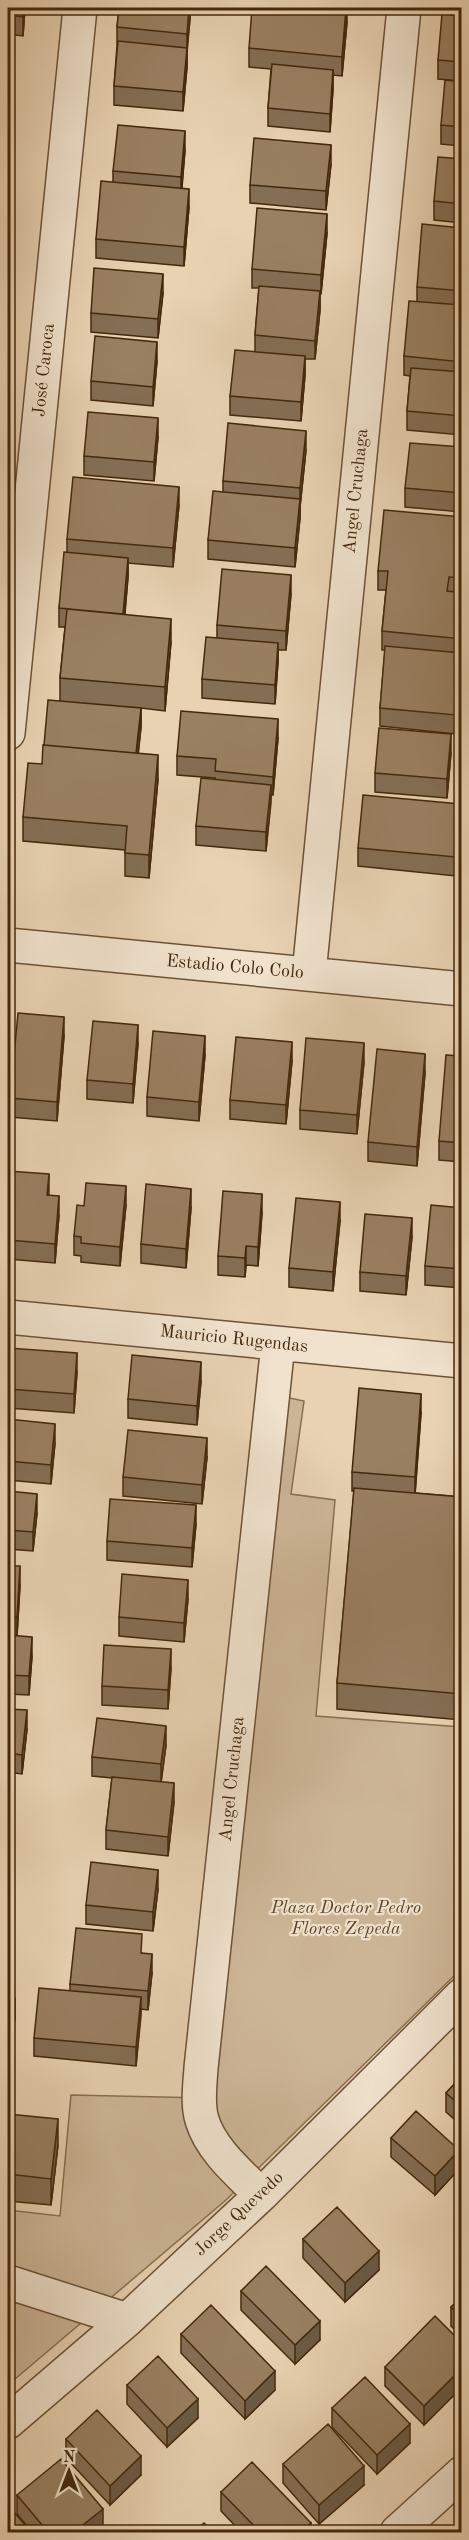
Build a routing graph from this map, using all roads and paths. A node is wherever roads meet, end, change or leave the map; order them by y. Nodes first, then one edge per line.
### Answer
1 (80, 8) edge
2 (404, 8) edge
3 (8, 733) edge
4 (8, 945) edge
5 (309, 974) junction
6 (462, 989) edge
7 (8, 1317) edge
8 (278, 1344) junction
9 (462, 1361) edge
10 (462, 1995) edge
11 (261, 2194) junction
12 (8, 2282) edge
13 (127, 2320) junction
14 (8, 2422) edge
15 (462, 2473) edge
16 (397, 2532) edge

1 - 3 street, José Caroca
2 - 5 street, Angel Cruchaga
4 - 5 street, Estadio Colo Colo
5 - 6 street, Estadio Colo Colo
7 - 8 street, Mauricio Rugendas
8 - 9 street, Mauricio Rugendas
8 - 11 street, Angel Cruchaga
10 - 11 street, Jorge Quevedo
11 - 13 street, Jorge Quevedo
12 - 13 street
13 - 14 street, Jorge Quevedo
15 - 16 street

